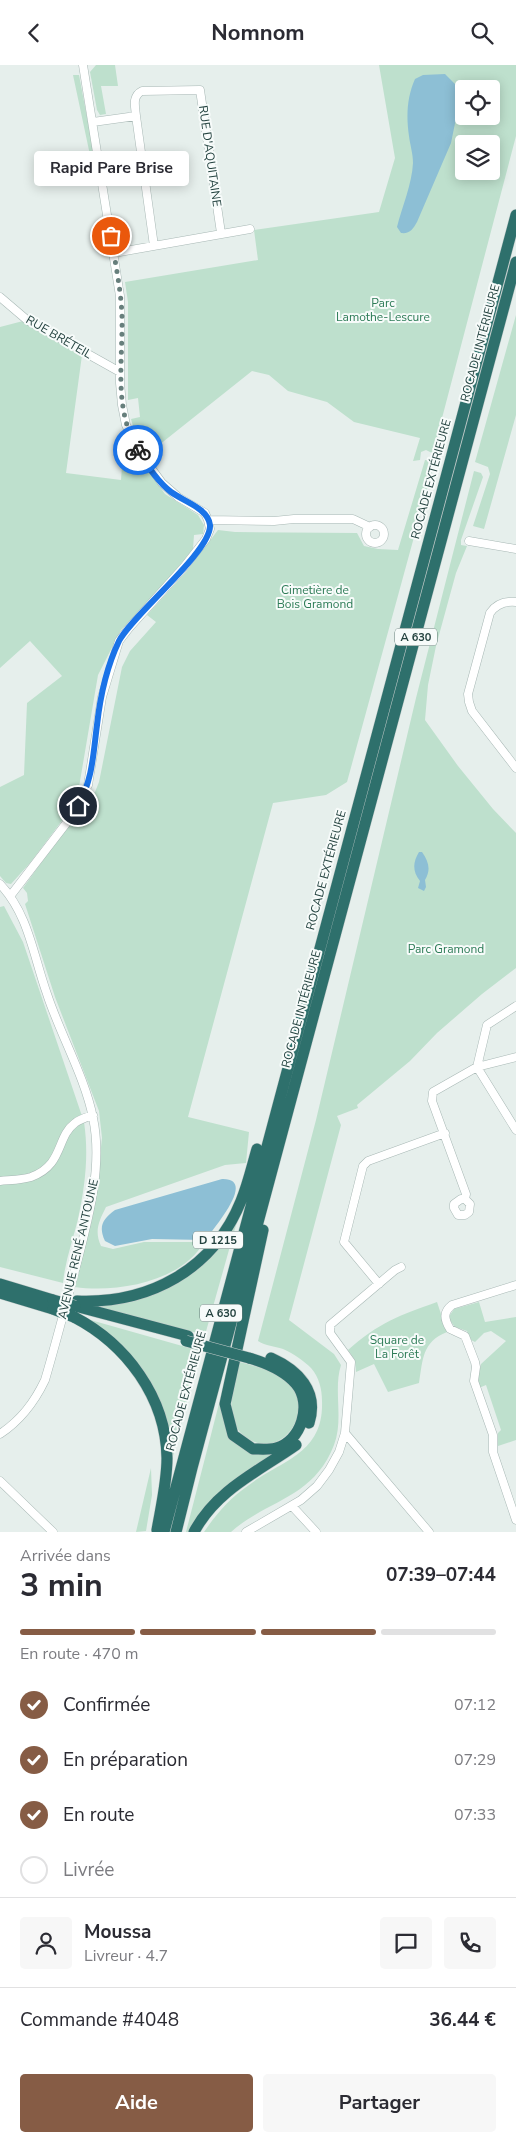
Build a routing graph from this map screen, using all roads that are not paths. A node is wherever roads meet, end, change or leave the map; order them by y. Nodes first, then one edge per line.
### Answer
1 (82, 65) edge
2 (136, 116) junction
3 (92, 122) junction
4 (516, 215) edge
5 (250, 229) dead end
6 (221, 233) junction
7 (154, 246) junction
8 (114, 253) junction
9 (516, 262) edge
10 (0, 297) edge
11 (120, 372) junction
12 (208, 520) junction
13 (370, 527) dead end
14 (469, 541) dead end
15 (516, 549) edge
16 (516, 602) edge
17 (516, 768) edge
18 (0, 884) edge
19 (10, 895) junction
20 (516, 1006) edge
21 (516, 1057) edge
22 (477, 1067) junction
23 (281, 1094) junction
24 (93, 1115) junction
25 (513, 1120) edge
26 (516, 1130) edge
27 (445, 1133) junction
28 (0, 1181) edge
29 (465, 1199) dead end
30 (263, 1204) junction
31 (401, 1267) dead end
32 (379, 1284) junction
33 (515, 1286) edge
34 (2, 1289) edge
35 (53, 1303) junction
36 (75, 1309) junction
37 (250, 1355) junction
38 (345, 1433) junction
39 (0, 1434) edge
40 (0, 1481) edge
41 (292, 1506) junction
42 (516, 1521) edge
43 (53, 1532) edge
44 (156, 1532) edge
45 (164, 1532) edge
46 (176, 1532) edge
47 (194, 1532) edge
48 (246, 1532) edge
49 (316, 1532) edge
50 (429, 1532) edge

1 - 3 street
2 - 3 street
2 - 6 street, RUE D'AQUITAINE
2 - 7 street
3 - 8 street
4 - 23 highway, ROCADE EXTÉRIEURE / A 630
5 - 6 street
6 - 7 street
7 - 8 street
8 - 11 street
9 - 30 highway, ROCADE INTÉRIEURE / A 630
10 - 11 street, RUE BRÉTEIL
11 - 12 street
12 - 13 street
12 - 19 street
14 - 15 street
16 - 17 street
18 - 19 street, AVENUE RENÉ ANTOUNE
19 - 24 street, AVENUE RENÉ ANTOUNE
20 - 22 street
21 - 22 street
22 - 25 street
22 - 27 street
23 - 36 highway, D 1215
23 - 45 highway, ROCADE EXTÉRIEURE / A 630
24 - 28 street
24 - 39 street, AVENUE RENÉ ANTOUNE
25 - 26 street
27 - 29 street
27 - 32 street
30 - 37 highway
30 - 46 highway, ROCADE INTÉRIEURE / A 630
31 - 32 street
32 - 38 street
33 - 42 street
34 - 35 highway, D 1215
35 - 36 highway, D 1215
35 - 36 highway, bridge
36 - 37 highway, D 1215
36 - 44 highway
37 - 47 highway, D 1215
38 - 41 street
38 - 50 street
40 - 43 street
41 - 48 street
41 - 49 street

